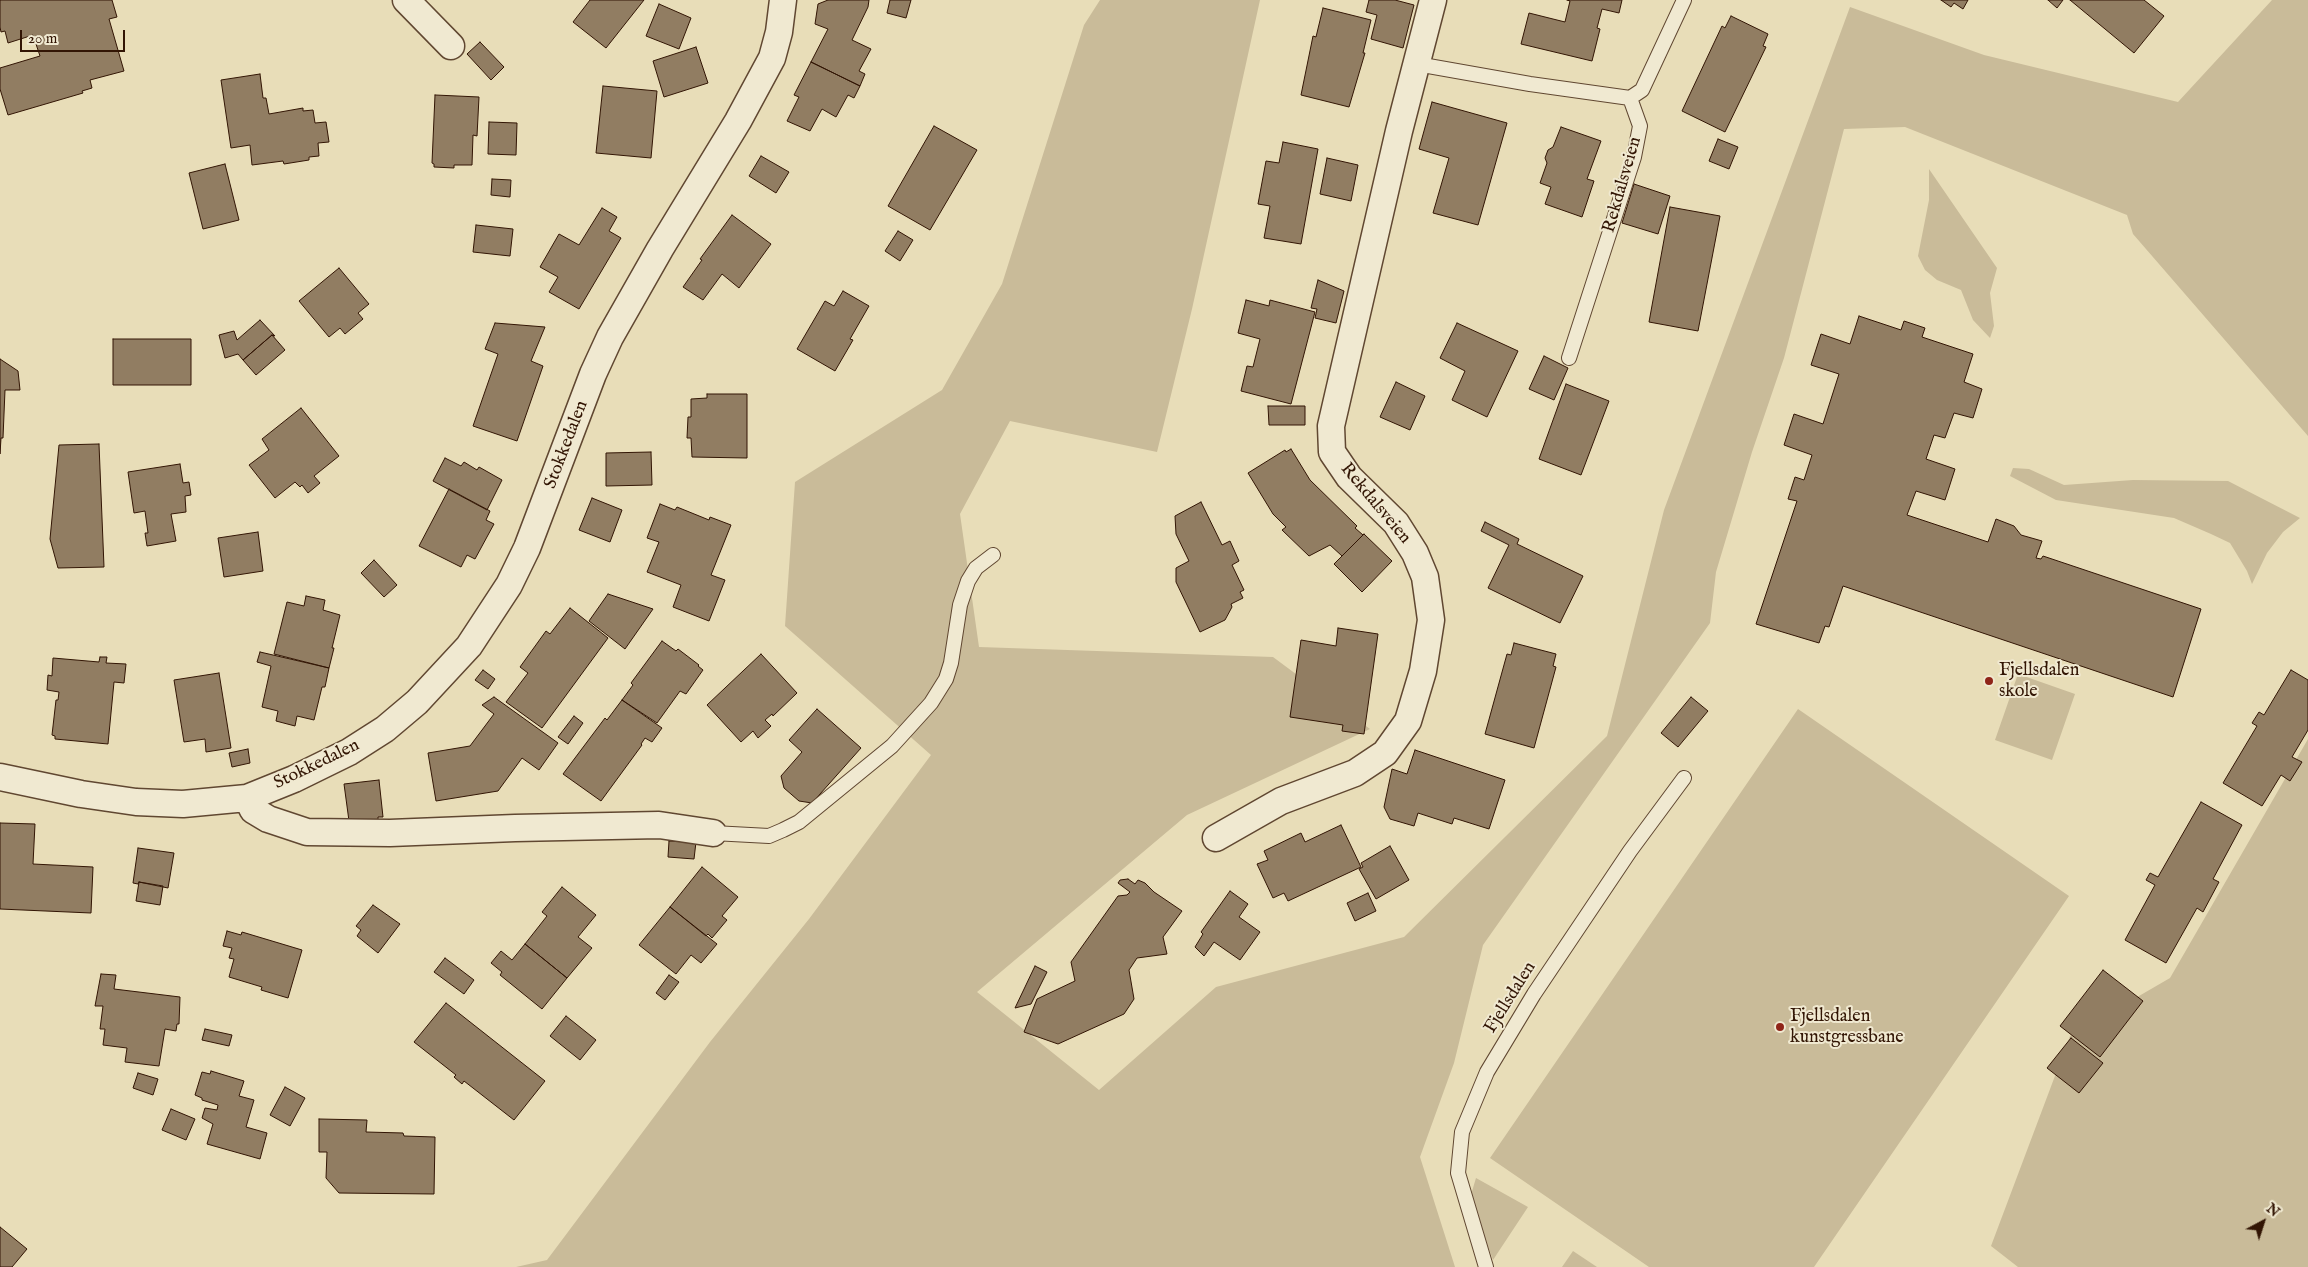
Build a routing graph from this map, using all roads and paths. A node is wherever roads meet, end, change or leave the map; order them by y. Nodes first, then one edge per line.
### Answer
1 (406, 0) edge
2 (783, 0) edge
3 (1433, 0) edge
4 (1684, 0) edge
5 (451, 46) dead end
6 (1417, 64) junction
7 (1630, 98) junction
8 (1569, 358) dead end
9 (993, 555) dead end
10 (0, 777) edge
11 (1684, 778) dead end
12 (247, 798) junction
13 (713, 833) joint
14 (1216, 838) dead end
15 (1486, 1267) edge

1 - 5 street
2 - 12 street, Stokkedalen
3 - 6 street, Rekdalsveien
4 - 7 lane
6 - 7 lane
6 - 14 street, Rekdalsveien
7 - 8 lane, Rekdalsveien
9 - 13 lane
10 - 12 street, Stokkedalen
11 - 15 lane, Fjellsdalen
12 - 13 street

